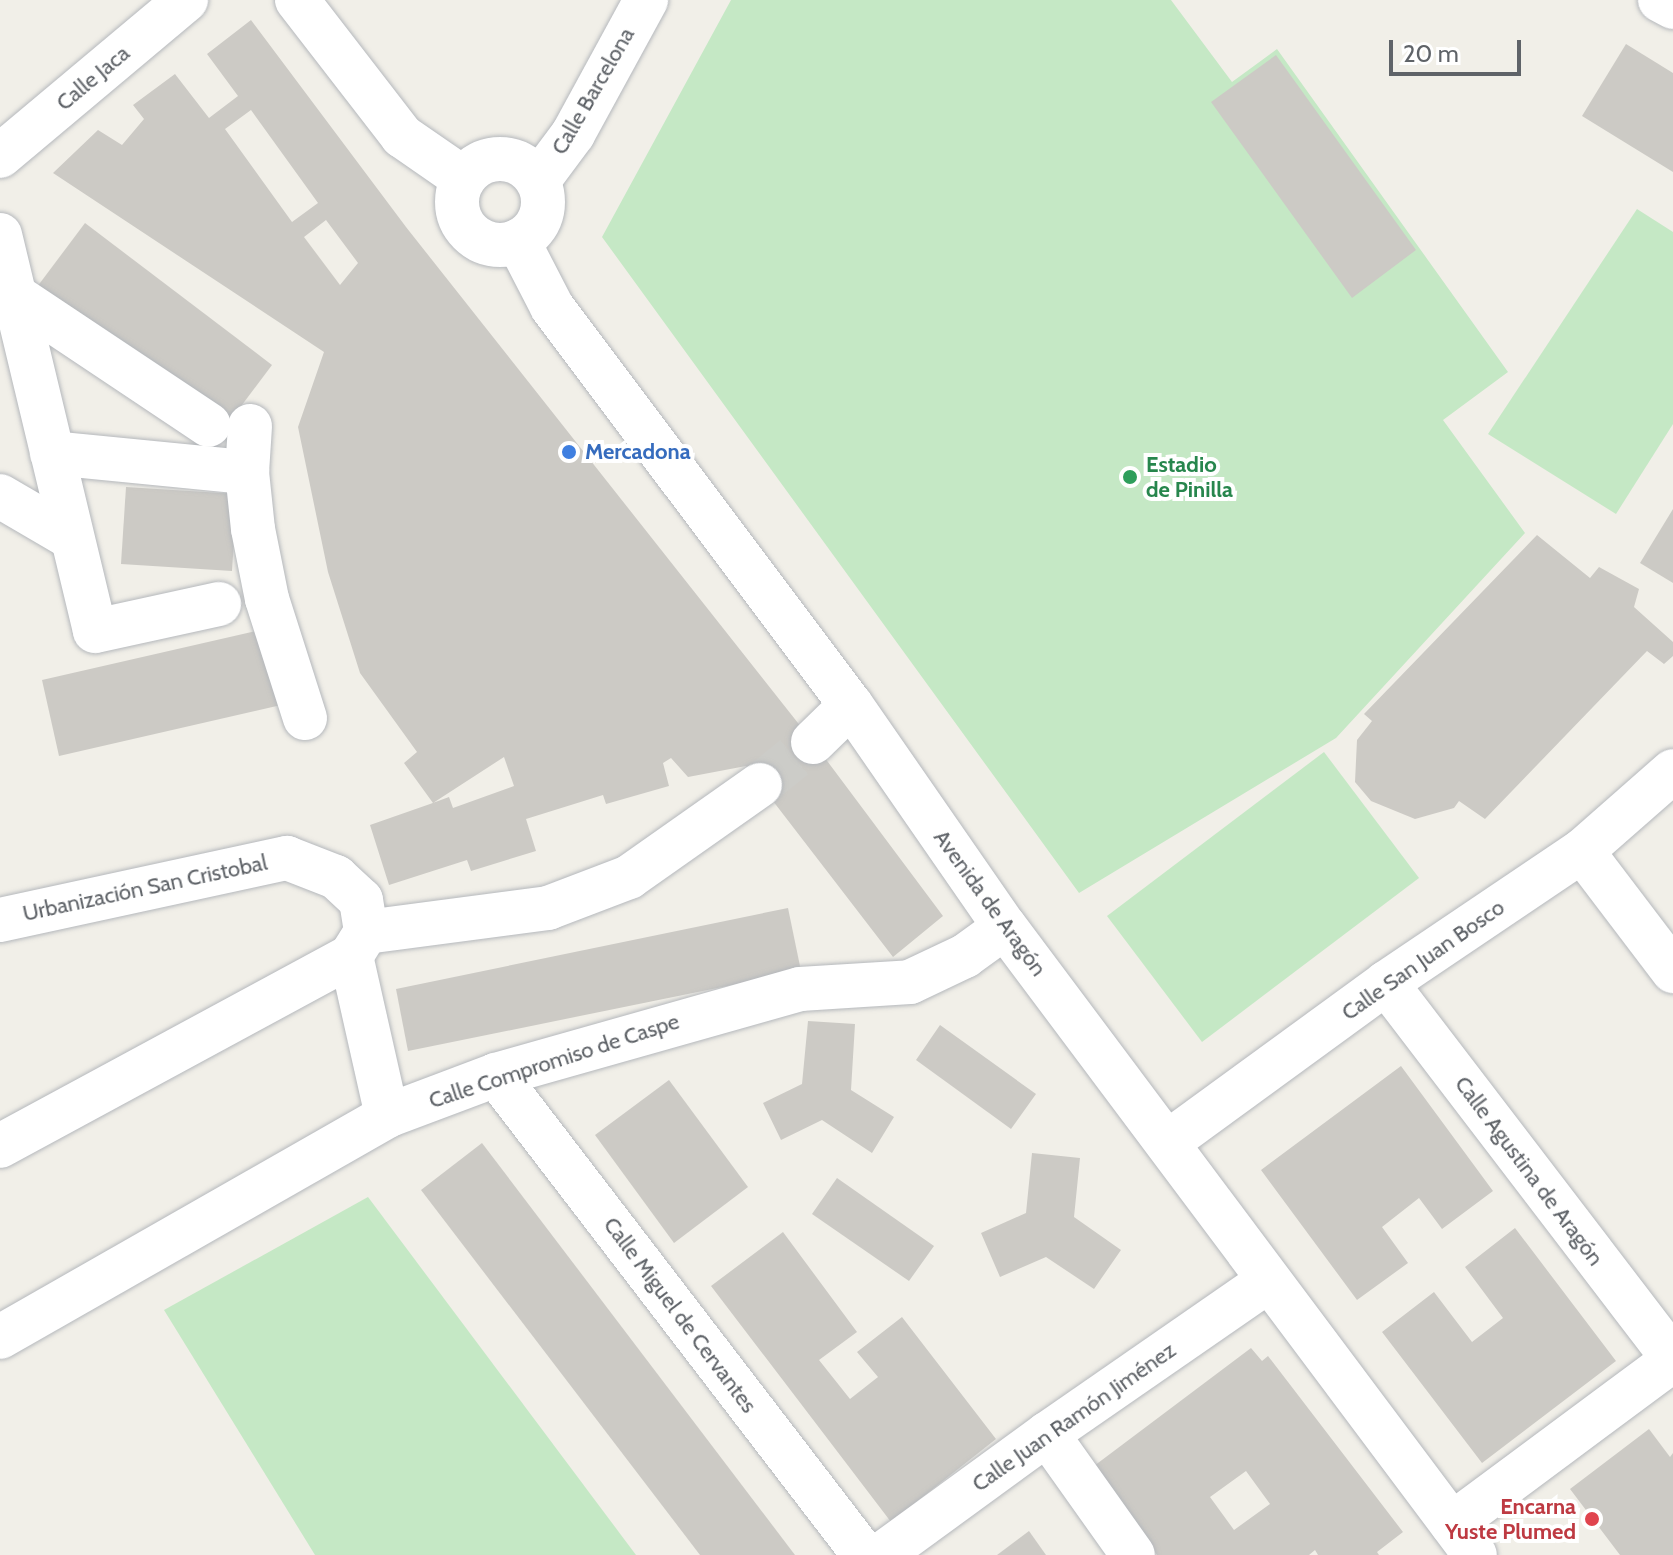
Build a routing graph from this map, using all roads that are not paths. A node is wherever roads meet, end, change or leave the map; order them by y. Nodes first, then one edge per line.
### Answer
1 (297, 0) edge
2 (646, 0) edge
3 (1660, 0) edge
4 (176, 2) edge
5 (1673, 7) edge
6 (0, 156) edge
7 (464, 179) junction
8 (538, 181) junction
9 (0, 235) edge
10 (518, 241) junction
11 (14, 295) junction
12 (17, 365) edge
13 (52, 453) junction
14 (247, 472) junction
15 (0, 496) edge
16 (72, 538) junction
17 (219, 604) dead end
18 (851, 705) junction
19 (305, 718) dead end
20 (813, 742) tunnel mouth
21 (1673, 771) edge
22 (760, 785) tunnel mouth
23 (1582, 851) junction
24 (0, 920) edge
25 (1005, 927) junction
26 (359, 944) junction
27 (1673, 971) edge
28 (1386, 983) junction
29 (496, 1075) junction
30 (387, 1116) junction
31 (1168, 1142) junction
32 (0, 1146) edge
33 (1268, 1281) junction
34 (0, 1337) edge
35 (1673, 1360) edge
36 (1047, 1434) junction
37 (1464, 1540) edge
38 (864, 1555) edge
39 (881, 1555) edge
40 (1133, 1555) edge

1 - 7 street
2 - 8 street, Calle Barcelona
3 - 5 street
4 - 6 street, Calle Jaca
7 - 8 street
7 - 10 street
8 - 10 street
9 - 11 street
10 - 18 street, Avenida de Aragón
11 - 12 street
11 - 14 street
12 - 13 street
13 - 14 street
13 - 16 street
14 - 19 street
15 - 16 street
16 - 17 street
18 - 20 street
18 - 25 street, Avenida de Aragón
21 - 23 street, Calle San Juan Bosco
22 - 26 street
23 - 27 street
23 - 28 street, Calle San Juan Bosco
24 - 26 street, Urbanización San Cristobal
25 - 29 street, Calle Compromiso de Caspe
25 - 31 street, Avenida de Aragón
26 - 30 street, Urbanización San Cristobal
26 - 32 street
28 - 31 street, Calle San Juan Bosco
28 - 35 street, Calle Agustina de Aragón
29 - 30 street, Calle Compromiso de Caspe
29 - 38 street, Calle Miguel de Cervantes
30 - 34 street, Calle Compromiso de Caspe
31 - 33 street, Avenida de Aragón
33 - 36 street, Calle Juan Ramón Jiménez
33 - 37 street, Avenida de Aragón
35 - 37 street
36 - 39 street, Calle Juan Ramón Jiménez
36 - 40 street

